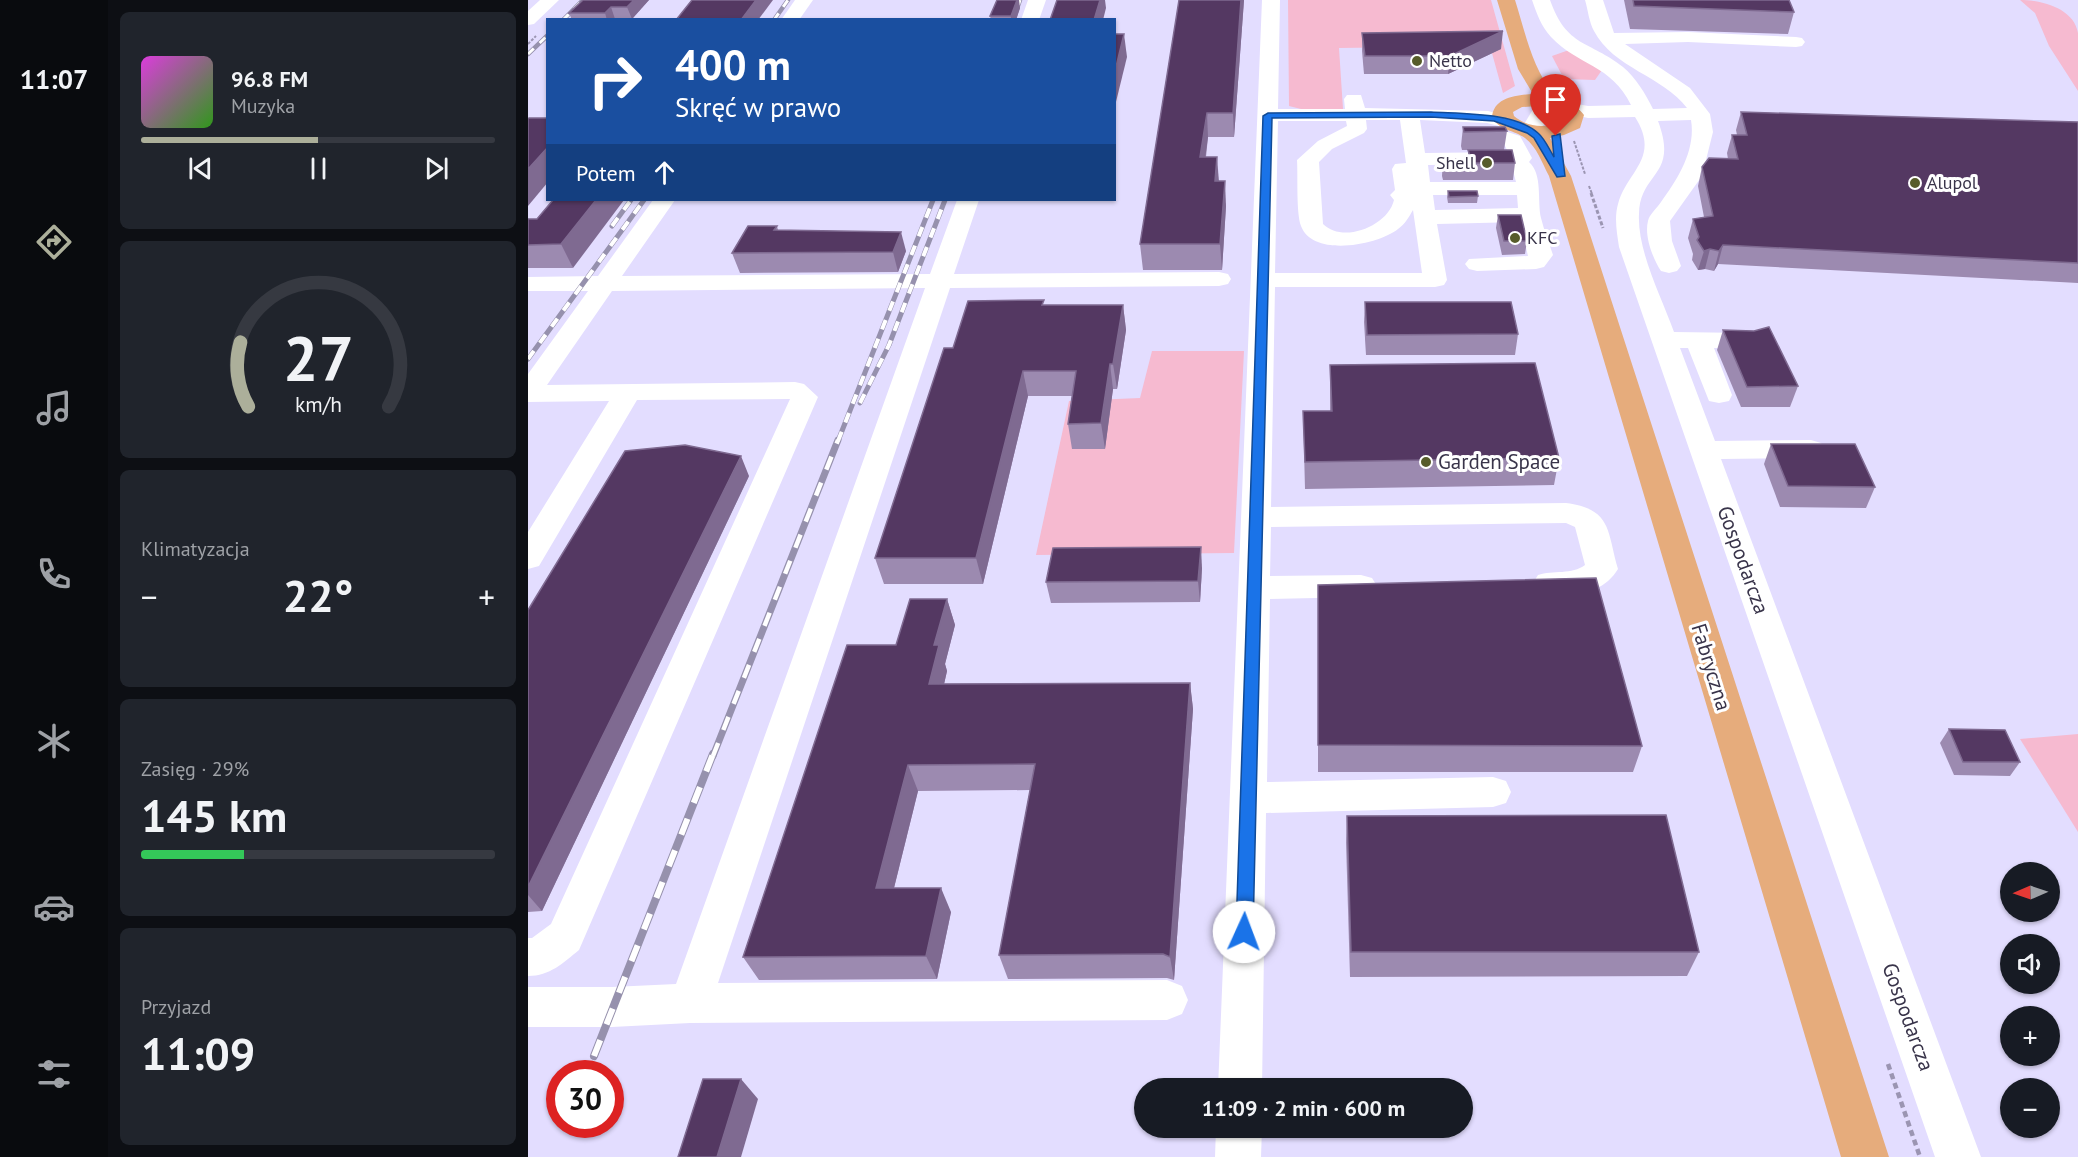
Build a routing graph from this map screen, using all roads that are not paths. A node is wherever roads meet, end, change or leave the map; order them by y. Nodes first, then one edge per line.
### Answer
1 (550, 0) edge
2 (804, 0) edge
3 (1037, 0) edge
4 (1271, 0) edge
5 (1506, 0) edge
6 (1541, 0) edge
7 (1594, 0) edge
8 (791, 18) edge
9 (1031, 18) edge
10 (528, 21) edge
11 (1609, 39) junction
12 (1796, 42) dead end
13 (1528, 69) junction
14 (1354, 107) junction
15 (1512, 109) junction
16 (1700, 114) junction
17 (1562, 115) junction
18 (1644, 115) junction
19 (1268, 116) junction
20 (1530, 131) junction
21 (1412, 136) junction
22 (1521, 158) junction
23 (1560, 176) junction
24 (1528, 188) junction
25 (1412, 191) junction
26 (663, 201) edge
27 (968, 201) edge
28 (1529, 215) junction
29 (1425, 217) junction
30 (1477, 264) dead end
31 (1669, 266) dead end
32 (1219, 279) dead end
33 (1263, 280) junction
34 (939, 282) junction
35 (528, 284) edge
36 (604, 284) junction
37 (1665, 340) junction
38 (1698, 341) junction
39 (1748, 341) edge
40 (628, 392) junction
41 (528, 394) edge
42 (1719, 395) dead end
43 (1824, 449) edge
44 (1704, 450) junction
45 (1256, 517) junction
46 (528, 558) edge
47 (1525, 583) edge
48 (1395, 585) edge
49 (1254, 588) junction
50 (1493, 792) dead end
51 (1248, 798) junction
52 (528, 957) edge
53 (1167, 1000) dead end
54 (690, 1003) junction
55 (528, 1007) edge
56 (1240, 1078) edge
57 (1239, 1138) edge
58 (1238, 1157) edge
59 (1865, 1157) edge
60 (1958, 1157) edge

1 - 10 street
2 - 8 street
3 - 9 street
4 - 19 street
5 - 13 main road
6 - 18 street, Gospodarcza
7 - 11 street
11 - 12 street
11 - 16 street
13 - 15 main road
13 - 17 main road
14 - 19 street
14 - 21 street
14 - 25 street
15 - 17 main road
15 - 20 main road
15 - 21 street
16 - 18 street
16 - 31 street
17 - 18 street
17 - 20 main road
17 - 20 street
17 - 23 main road, Fabryczna
18 - 37 street, Gospodarcza
19 - 33 street
20 - 23 main road, Fabryczna
21 - 22 street
21 - 22 street
21 - 25 street
22 - 24 street
23 - 59 main road, Fabryczna
24 - 25 street
24 - 28 street
25 - 29 street
26 - 36 street
27 - 34 street
28 - 29 street
28 - 30 street
29 - 33 street
32 - 34 street
33 - 45 street
34 - 36 street
34 - 54 street
35 - 36 street
36 - 41 street
37 - 38 street
37 - 44 street, Gospodarcza
38 - 39 street
38 - 42 street
40 - 41 street
40 - 46 street
40 - 52 street
43 - 44 street
44 - 60 street, Gospodarcza
45 - 47 street
45 - 49 street
48 - 49 street
49 - 51 street
50 - 51 street
51 - 56 street
53 - 54 street
54 - 55 street
57 - 58 street

